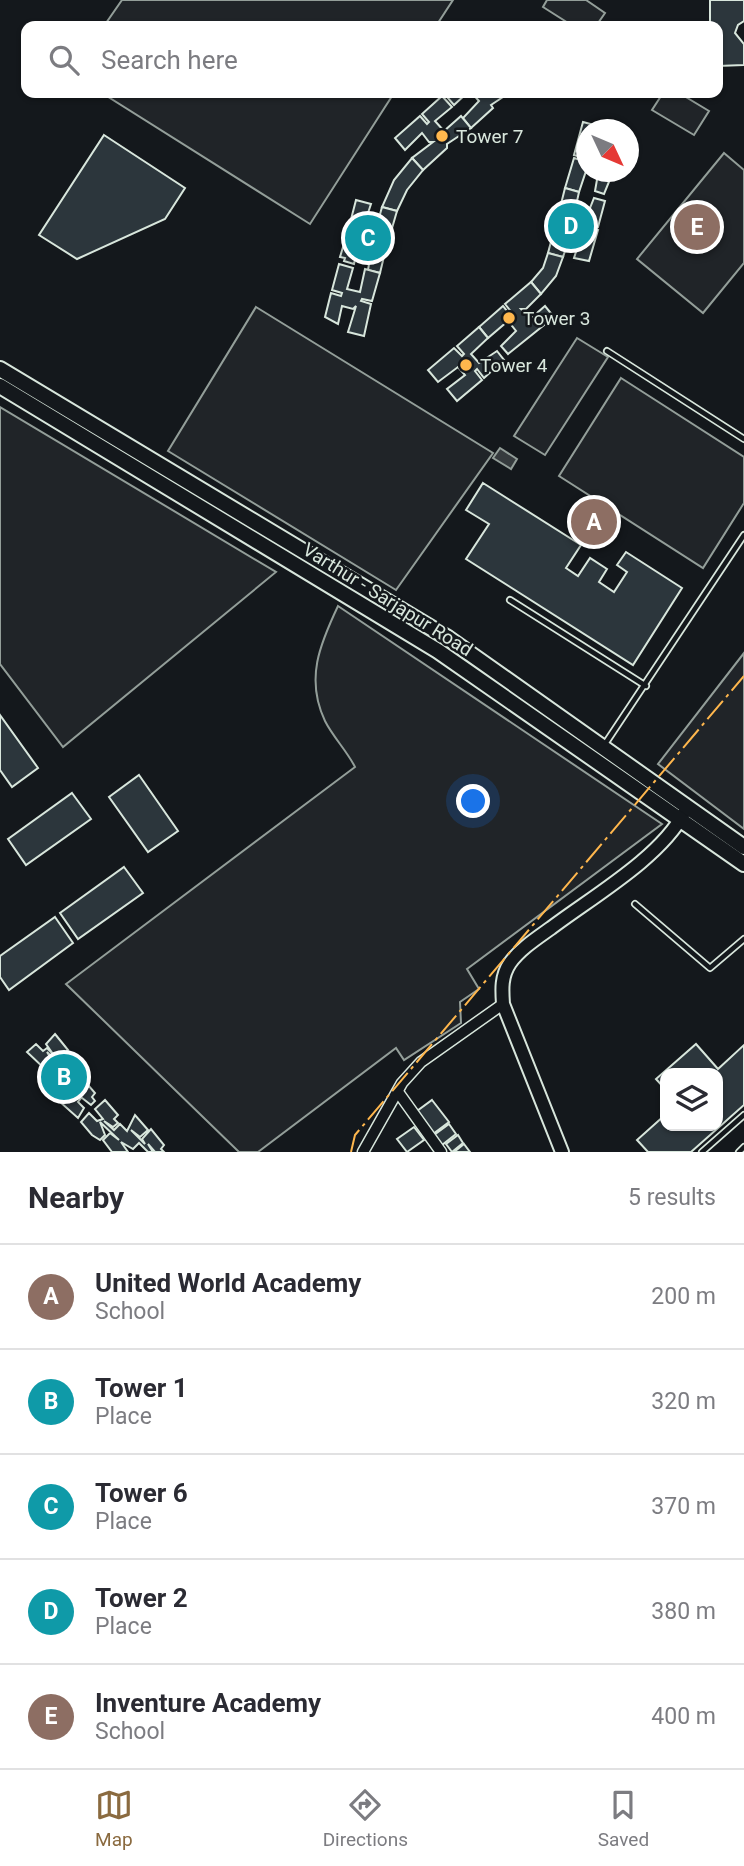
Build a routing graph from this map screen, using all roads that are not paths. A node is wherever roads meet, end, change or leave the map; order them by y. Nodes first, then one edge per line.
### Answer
1 (607, 351) dead end
2 (0, 369) edge
3 (0, 386) edge
4 (744, 439) edge
5 (744, 535) edge
6 (510, 600) dead end
7 (646, 686) junction
8 (604, 746) junction
9 (684, 813) junction
10 (744, 847) edge
11 (744, 864) edge
12 (635, 904) dead end
13 (744, 939) edge
14 (503, 1004) junction
15 (397, 1092) junction
16 (744, 1115) edge
17 (370, 1141) junction
18 (744, 1147) edge
19 (363, 1152) edge
20 (378, 1152) edge
21 (441, 1152) edge
22 (562, 1152) edge
23 (702, 1152) edge
24 (739, 1152) edge

1 - 4 lane
2 - 8 main road, Varthur - Sarjapur Road
3 - 9 main road, Varthur - Sarjapur Road
5 - 7 lane
6 - 7 lane
7 - 8 lane
8 - 9 main road, Varthur - Sarjapur Road
9 - 10 main road, Varthur - Sarjapur Road
9 - 11 main road, Varthur - Sarjapur Road
9 - 14 street
12 - 13 lane
14 - 15 street
14 - 22 street
15 - 17 street
15 - 21 street
16 - 23 lane
17 - 19 street
17 - 20 street
18 - 24 lane

